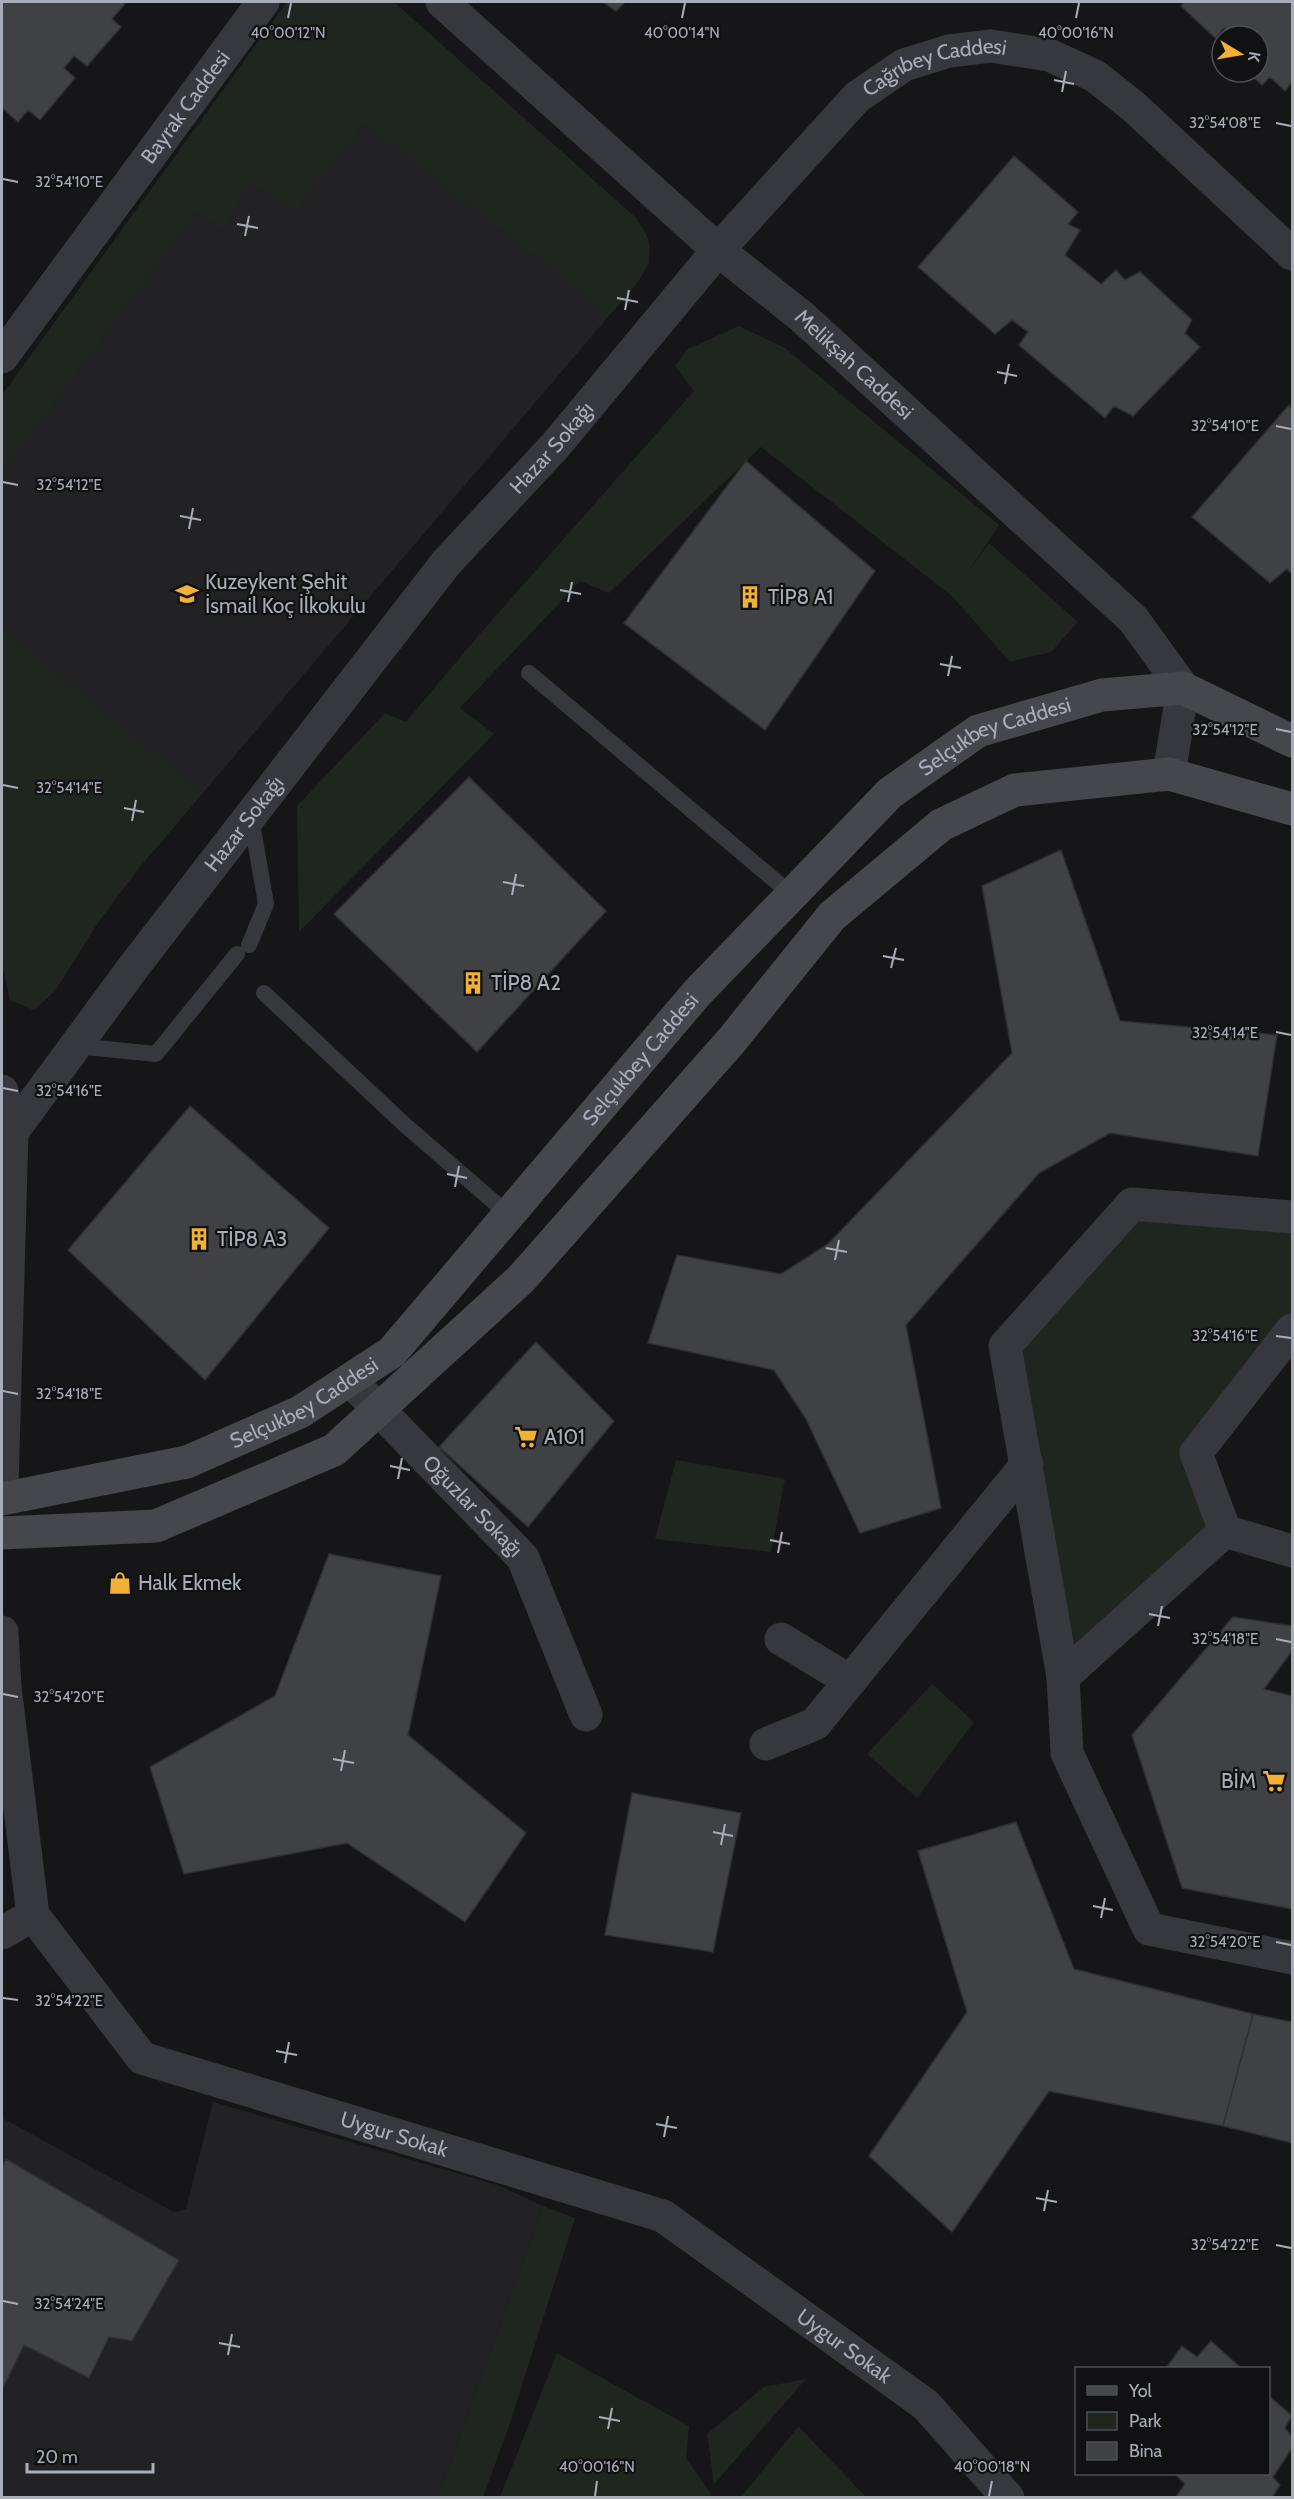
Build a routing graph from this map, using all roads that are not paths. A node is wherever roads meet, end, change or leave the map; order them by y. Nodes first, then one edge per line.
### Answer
1 (263, 2) edge
2 (442, 2) edge
3 (718, 250) junction
4 (1293, 254) edge
5 (2, 357) edge
6 (529, 673) dead end
7 (1183, 688) junction
8 (1293, 741) edge
9 (1169, 774) junction
10 (1293, 809) edge
11 (250, 816) junction
12 (791, 894) junction
13 (264, 993) dead end
14 (75, 1046) junction
15 (2, 1091) edge
16 (12, 1132) junction
17 (508, 1215) junction
18 (1293, 1217) edge
19 (1293, 1330) edge
20 (350, 1380) junction
21 (378, 1410) junction
22 (1027, 1464) junction
23 (2, 1488) edge
24 (2, 1499) edge
25 (1225, 1531) junction
26 (2, 1533) edge
27 (1293, 1551) edge
28 (2, 1632) edge
29 (781, 1639) dead end
30 (1064, 1677) junction
31 (850, 1682) junction
32 (586, 1715) dead end
33 (766, 1744) dead end
34 (33, 1916) junction
35 (2, 1933) edge
36 (1293, 1958) edge
37 (1008, 2498) edge

1 - 5 street, Bayrak Caddesi
2 - 3 street, Melikşah Caddesi
3 - 4 street, Cağrıbey Caddesi
3 - 7 street, Melikşah Caddesi
3 - 11 street, Hazar Sokağı
6 - 12 lane
7 - 8 street
7 - 9 street
7 - 12 street, Selçukbey Caddesi
9 - 10 street, Selçukbey Caddesi
9 - 21 street, Selçukbey Caddesi
11 - 14 street, Hazar Sokağı
11 - 14 lane
12 - 17 street, Selçukbey Caddesi
13 - 17 lane
14 - 16 street, Hazar Sokağı
15 - 16 street
16 - 23 street
17 - 20 street, Selçukbey Caddesi
18 - 22 street
19 - 25 street
20 - 21 street, Oğuzlar Sokağı
20 - 24 street, Selçukbey Caddesi
21 - 26 street, Selçukbey Caddesi
21 - 32 street, Oğuzlar Sokağı
22 - 30 street
22 - 31 street
25 - 27 street
25 - 30 street
28 - 34 street
29 - 31 street
30 - 36 street
31 - 33 street
34 - 35 street
34 - 37 street, Uygur Sokak

